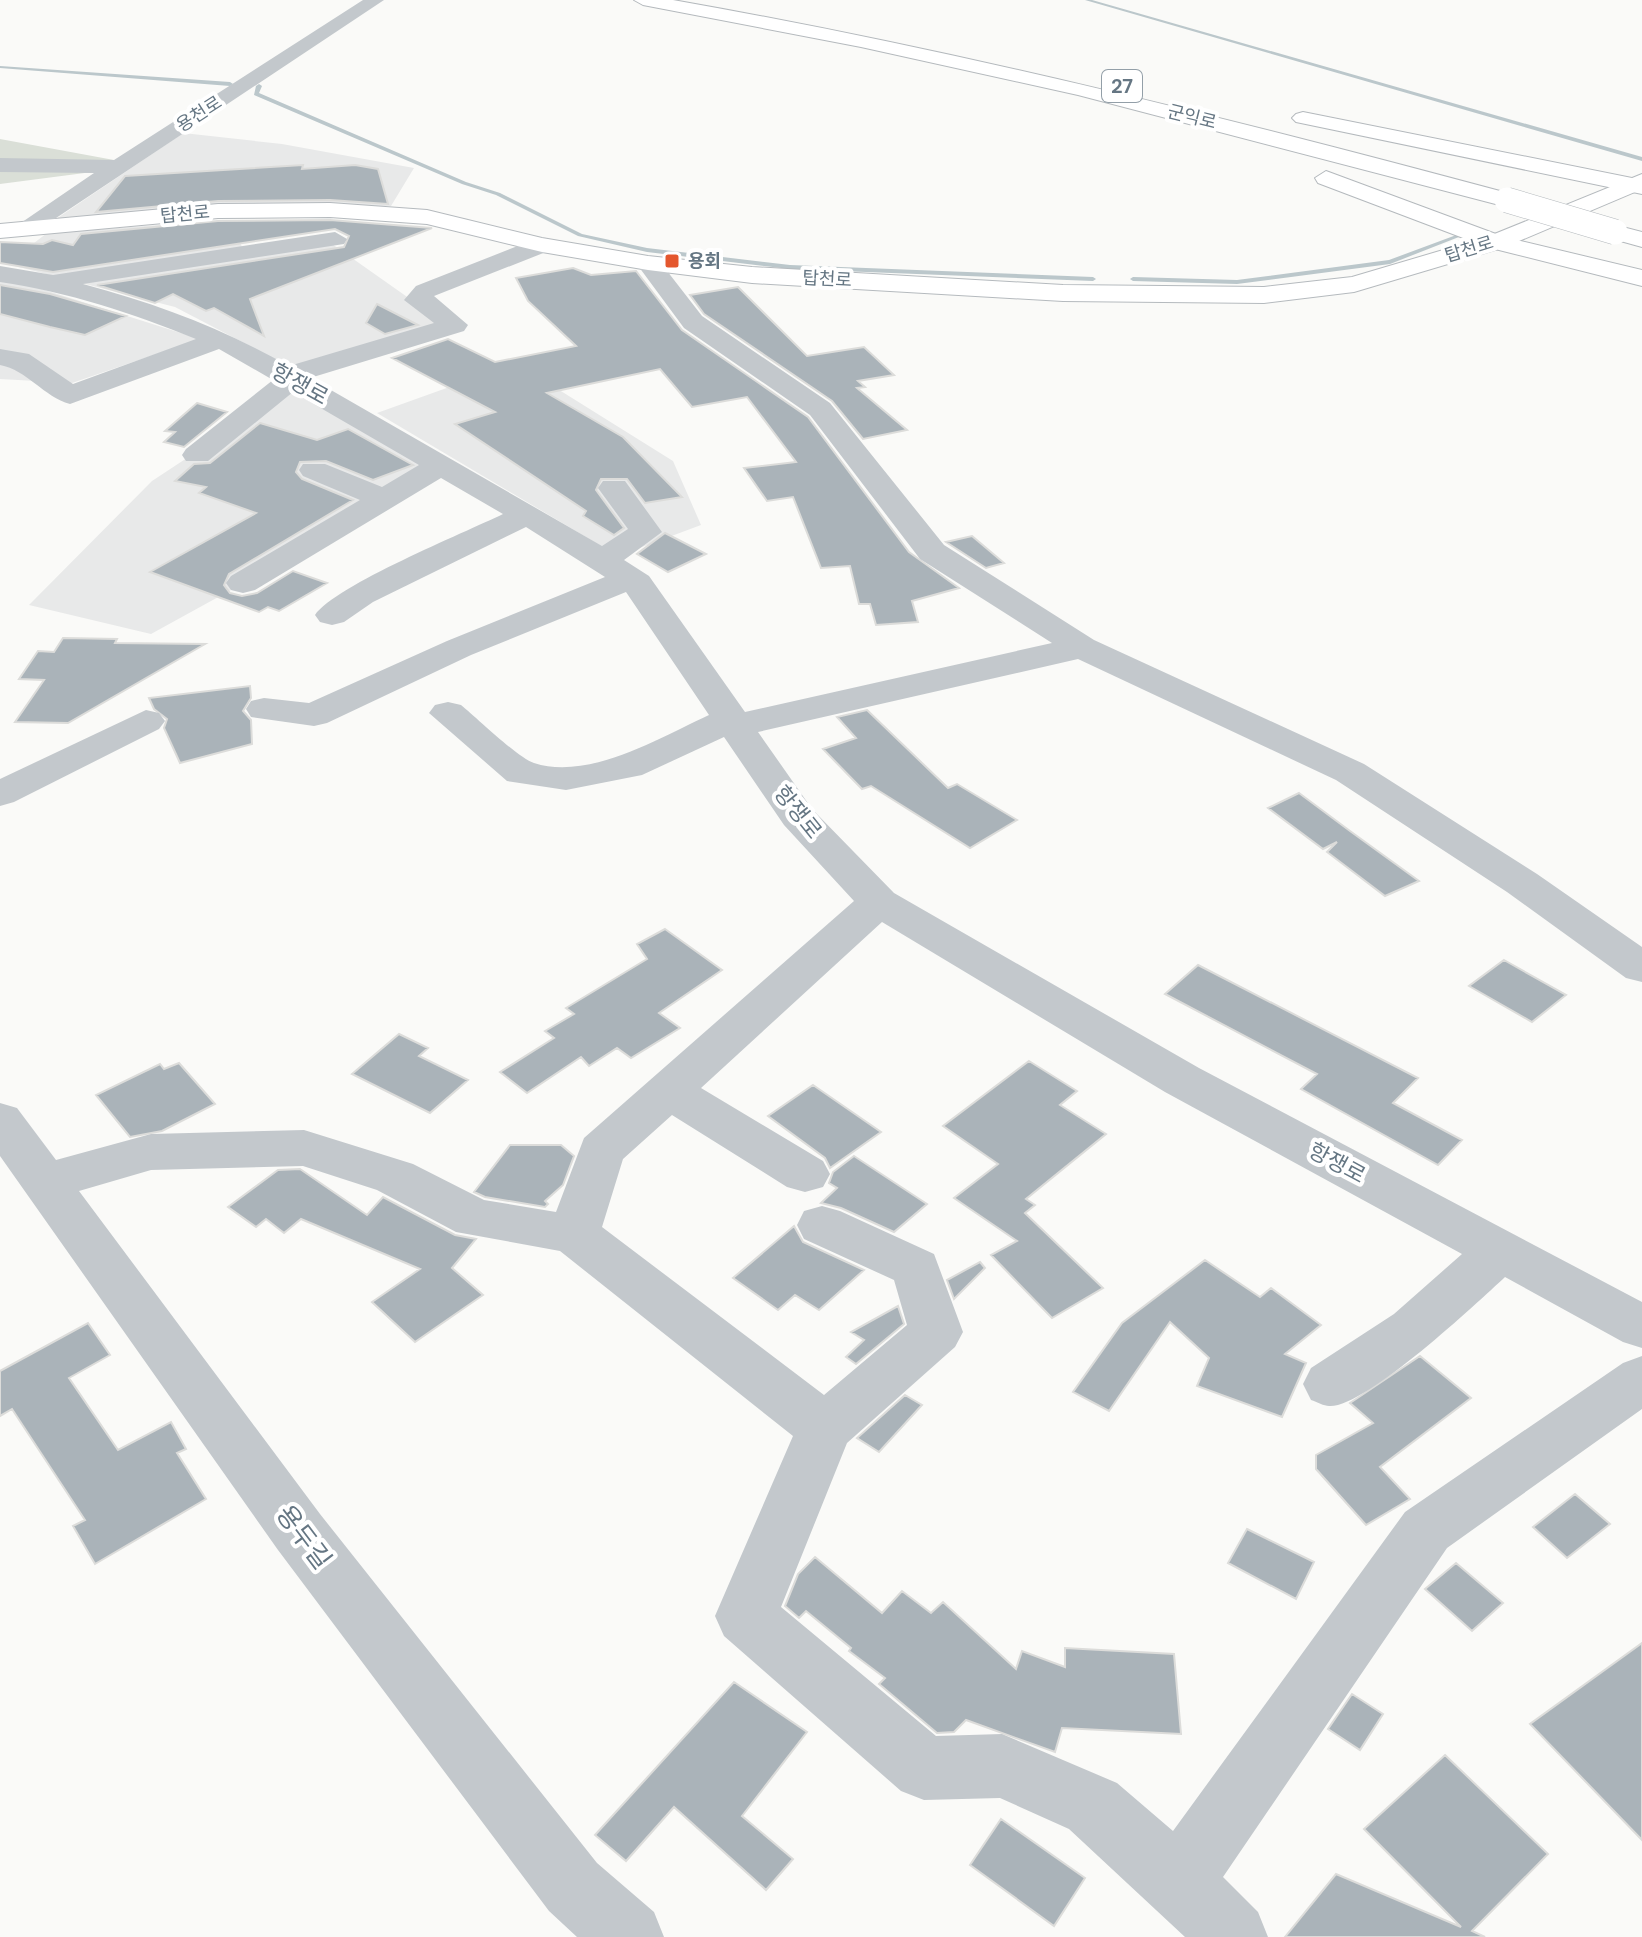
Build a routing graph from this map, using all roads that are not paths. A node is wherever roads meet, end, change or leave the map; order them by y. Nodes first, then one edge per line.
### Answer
1 (375, 0) edge
2 (643, 0) edge
3 (715, 0) edge
4 (1066, 72) junction
5 (1025, 75) junction
6 (1227, 103) dead end
7 (1287, 115) dead end
8 (0, 165) edge
9 (118, 167) junction
10 (1639, 184) edge
11 (1516, 197) junction
12 (1616, 226) junction
13 (1642, 227) edge
14 (12, 230) edge
15 (335, 239) dead end
16 (1642, 240) edge
17 (1496, 242) junction
18 (542, 245) junction
19 (648, 263) junction
20 (0, 274) edge
21 (1642, 278) edge
22 (45, 281) junction
23 (375, 332) dead end
24 (221, 339) junction
25 (0, 357) edge
26 (291, 378) junction
27 (364, 384) dead end
28 (197, 455) dead end
29 (443, 464) junction
30 (314, 470) dead end
31 (614, 488) dead end
32 (384, 499) junction
33 (528, 514) junction
34 (616, 569) junction
35 (243, 583) dead end
36 (332, 615) dead end
37 (1082, 647) junction
38 (264, 709) dead end
39 (448, 713) dead end
40 (146, 721) dead end
41 (733, 722) junction
42 (0, 794) edge
43 (879, 902) junction
44 (1642, 968) edge
45 (670, 1091) junction
46 (0, 1120) edge
47 (805, 1174) dead end
48 (45, 1182) junction
49 (822, 1225) dead end
50 (574, 1234) junction
51 (1500, 1251) junction
52 (1642, 1327) edge
53 (1642, 1379) edge
54 (1331, 1384) dead end
55 (825, 1428) junction
56 (1179, 1881) junction
57 (629, 1937) edge
58 (1233, 1937) edge

1 - 9 street, 용천로
2 - 5 main road, 군익로
3 - 4 main road, 군익로 / 27
4 - 6 main road
4 - 11 main road, 군익로 / 27
5 - 11 main road, 군익로
5 - 17 main road
7 - 10 main road
8 - 9 street
9 - 14 street, 용천로
10 - 17 main road, 탑천로
11 - 12 main road, 군익로, bridge
12 - 13 main road, 군익로
12 - 16 main road, 군익로
14 - 18 main road, 탑천로
15 - 22 street
17 - 19 main road, 탑천로
17 - 21 main road
18 - 19 main road, 탑천로
18 - 26 street
19 - 37 street
20 - 22 street, 항쟁로
22 - 24 street, 항쟁로
23 - 26 street
24 - 25 street
24 - 26 street, 항쟁로
26 - 27 street
26 - 28 street
26 - 29 street, 항쟁로
29 - 32 street
29 - 33 street, 항쟁로
30 - 32 street
31 - 34 street
32 - 35 street
33 - 34 street, 항쟁로
33 - 36 street
34 - 38 street
34 - 41 street, 항쟁로
37 - 41 street
37 - 44 street
39 - 41 street
40 - 42 street
41 - 43 street, 항쟁로
43 - 45 street
43 - 51 street, 항쟁로
45 - 47 street
45 - 50 street
46 - 48 street, 용두길
48 - 50 street
48 - 57 street, 용두길
49 - 55 street
50 - 55 street
51 - 52 street, 항쟁로
51 - 54 street
53 - 56 street
55 - 56 street
56 - 58 street

